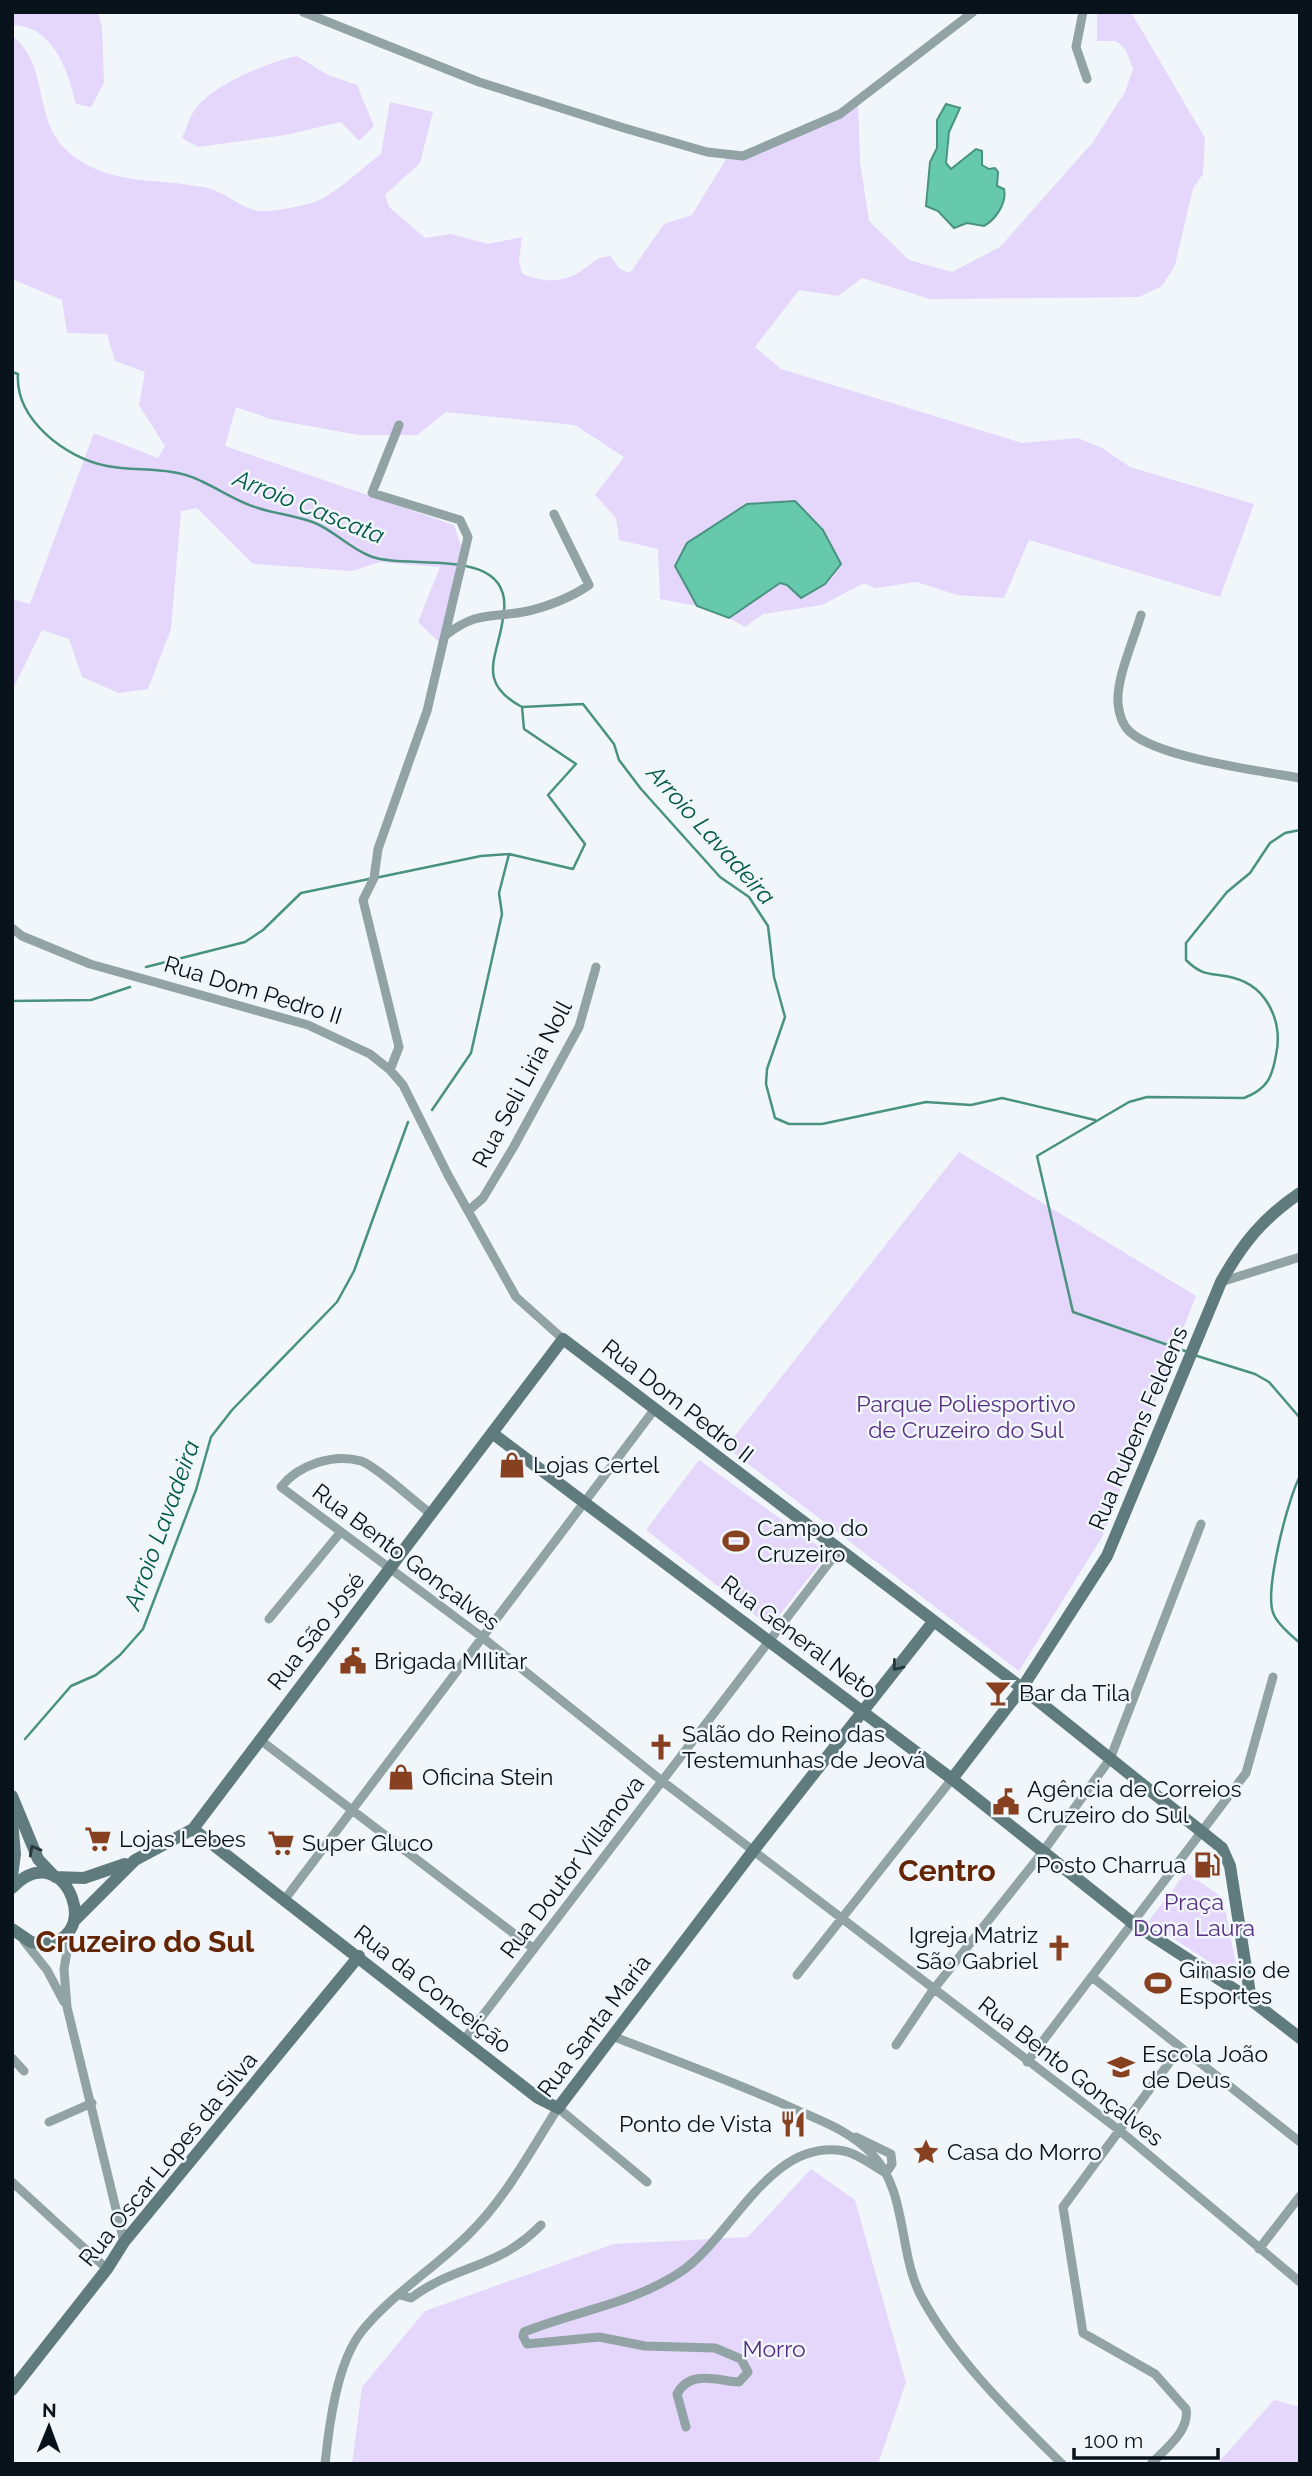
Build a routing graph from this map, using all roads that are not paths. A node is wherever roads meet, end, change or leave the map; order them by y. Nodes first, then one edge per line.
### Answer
1 (303, 12) edge
2 (973, 12) edge
3 (1083, 12) edge
4 (1087, 79) dead end
5 (399, 425) dead end
6 (554, 514) dead end
7 (1142, 615) dead end
8 (445, 636) junction
9 (1300, 778) edge
10 (12, 928) edge
11 (596, 967) dead end
12 (390, 1070) junction
13 (1300, 1193) edge
14 (468, 1211) junction
15 (1300, 1257) edge
16 (1221, 1282) junction
17 (563, 1339) junction
18 (654, 1410) junction
19 (492, 1433) junction
20 (582, 1503) junction
21 (431, 1514) junction
22 (1201, 1524) dead end
23 (340, 1533) junction
24 (838, 1551) junction
25 (390, 1570) junction
26 (270, 1619) dead end
27 (933, 1622) junction
28 (482, 1637) junction
29 (770, 1640) junction
30 (1273, 1677) dead end
31 (1022, 1688) junction
32 (862, 1710) junction
33 (259, 1739) junction
34 (1111, 1759) junction
35 (952, 1779) junction
36 (662, 1781) junction
37 (12, 1796) edge
38 (351, 1810) junction
39 (12, 1821) edge
40 (193, 1829) junction
41 (1202, 1830) junction
42 (753, 1851) junction
43 (1042, 1853) junction
44 (135, 1860) junction
45 (12, 1877) edge
46 (55, 1877) junction
47 (12, 1888) edge
48 (285, 1899) junction
49 (840, 1919) junction
50 (74, 1920) junction
51 (1134, 1924) junction
52 (12, 1929) edge
53 (17, 1938) edge
54 (534, 1949) junction
55 (359, 1956) junction
56 (797, 1975) dead end
57 (1093, 1976) junction
58 (933, 1990) junction
59 (1251, 2000) junction
60 (67, 2007) junction
61 (612, 2036) junction
62 (1300, 2038) edge
63 (464, 2040) junction
64 (896, 2045) dead end
65 (1180, 2048) junction
66 (12, 2058) edge
67 (1027, 2062) junction
68 (24, 2071) dead end
69 (92, 2103) junction
70 (558, 2108) junction
71 (49, 2122) dead end
72 (1119, 2130) junction
73 (852, 2136) junction
74 (1300, 2142) edge
75 (886, 2174) junction
76 (12, 2182) edge
77 (647, 2182) dead end
78 (1300, 2196) edge
79 (541, 2225) dead end
80 (124, 2242) junction
81 (1259, 2249) junction
82 (107, 2269) junction
83 (1300, 2282) edge
84 (400, 2295) junction
85 (12, 2390) edge
86 (686, 2427) dead end
87 (325, 2464) edge
88 (1062, 2464) edge
89 (1151, 2464) edge

1 - 2 street
3 - 4 street
5 - 8 street
6 - 8 street
7 - 9 street
8 - 12 street
10 - 12 street, Rua Dom Pedro II
11 - 14 street, Rua Seli Liria Noll
12 - 14 street, Rua Dom Pedro II
13 - 16 main road, Rua Rubens Feldens
14 - 17 street, Rua Dom Pedro II
15 - 16 street
16 - 31 main road, Rua Rubens Feldens
17 - 18 main road, Rua Dom Pedro II
17 - 19 main road, Rua São José
18 - 20 street
18 - 24 main road, Rua Dom Pedro II
19 - 20 main road, Rua General Neto
19 - 21 main road, Rua São José
20 - 28 street
20 - 29 main road, Rua General Neto
21 - 23 street, Rua Bento Gonçalves
21 - 25 main road, Rua São José
22 - 34 street
23 - 25 street, Rua Bento Gonçalves
23 - 26 street
24 - 27 main road, Rua Dom Pedro II
24 - 29 street, Rua Doutor Villanova
25 - 28 street, Rua Bento Gonçalves
25 - 33 main road, Rua São José
27 - 31 main road, Rua Dom Pedro II
27 -> 32 main road, Rua Santa Maria
28 - 36 street, Rua Bento Gonçalves
28 - 38 street
29 - 32 main road, Rua General Neto
29 - 36 street, Rua Doutor Villanova
30 - 41 street
31 - 34 main road, Rua Dom Pedro II
31 - 35 main road, Rua Rubens Feldens
32 - 35 main road, Rua General Neto
32 - 42 main road, Rua Santa Maria
33 - 38 street
33 - 40 main road, Rua São José
34 - 41 main road, Rua Dom Pedro II
34 - 43 street
35 - 43 main road, Rua General Neto
35 - 49 street
36 - 42 street, Rua Bento Gonçalves
36 - 54 street, Rua Doutor Villanova
46 -> 37 main road
38 - 48 street
38 - 54 street
39 - 45 main road
40 - 44 main road, Rua São José
40 - 48 main road, Rua da Conceição
41 - 51 street
41 - 59 main road, Rua Dom Pedro II
42 - 49 street, Rua Bento Gonçalves
42 - 61 main road, Rua Santa Maria
43 - 51 main road, Rua General Neto
43 - 58 street
44 - 46 main road
44 - 50 main road, Rua São José
46 - 47 main road
46 - 50 main road
48 - 55 main road, Rua da Conceição
49 - 56 street
49 - 58 street, Rua Bento Gonçalves
50 - 53 main road, Rua São José
50 - 60 street
51 - 57 street
51 - 59 main road, Rua General Neto
52 - 53 main road
53 - 60 street
54 - 63 street, Rua Doutor Villanova
55 - 63 main road, Rua da Conceição
55 - 80 main road, Rua Oscar Lopes da Silva
57 - 65 street
57 - 67 street
58 - 64 street
58 - 67 street, Rua Bento Gonçalves
59 - 62 main road, Rua General Neto
60 - 69 street
61 - 70 main road, Rua Santa Maria
61 - 73 street
63 - 70 main road, Rua da Conceição
65 - 72 street
65 - 74 street
66 - 68 street
67 - 72 street, Rua Bento Gonçalves
69 - 71 street
69 - 80 street
70 - 77 street, Rua da Conceição
70 - 84 street, Rua Santa Maria
72 - 81 street, Rua Bento Gonçalves
72 - 89 street
73 - 75 street
73 - 75 street
75 - 86 street
75 - 88 street
76 - 82 street
78 - 81 street
79 - 84 street
80 - 82 main road, Rua Oscar Lopes da Silva
81 - 83 street, Rua Bento Gonçalves
82 - 85 main road, Rua Oscar Lopes da Silva
84 - 87 street, Rua Santa Maria

